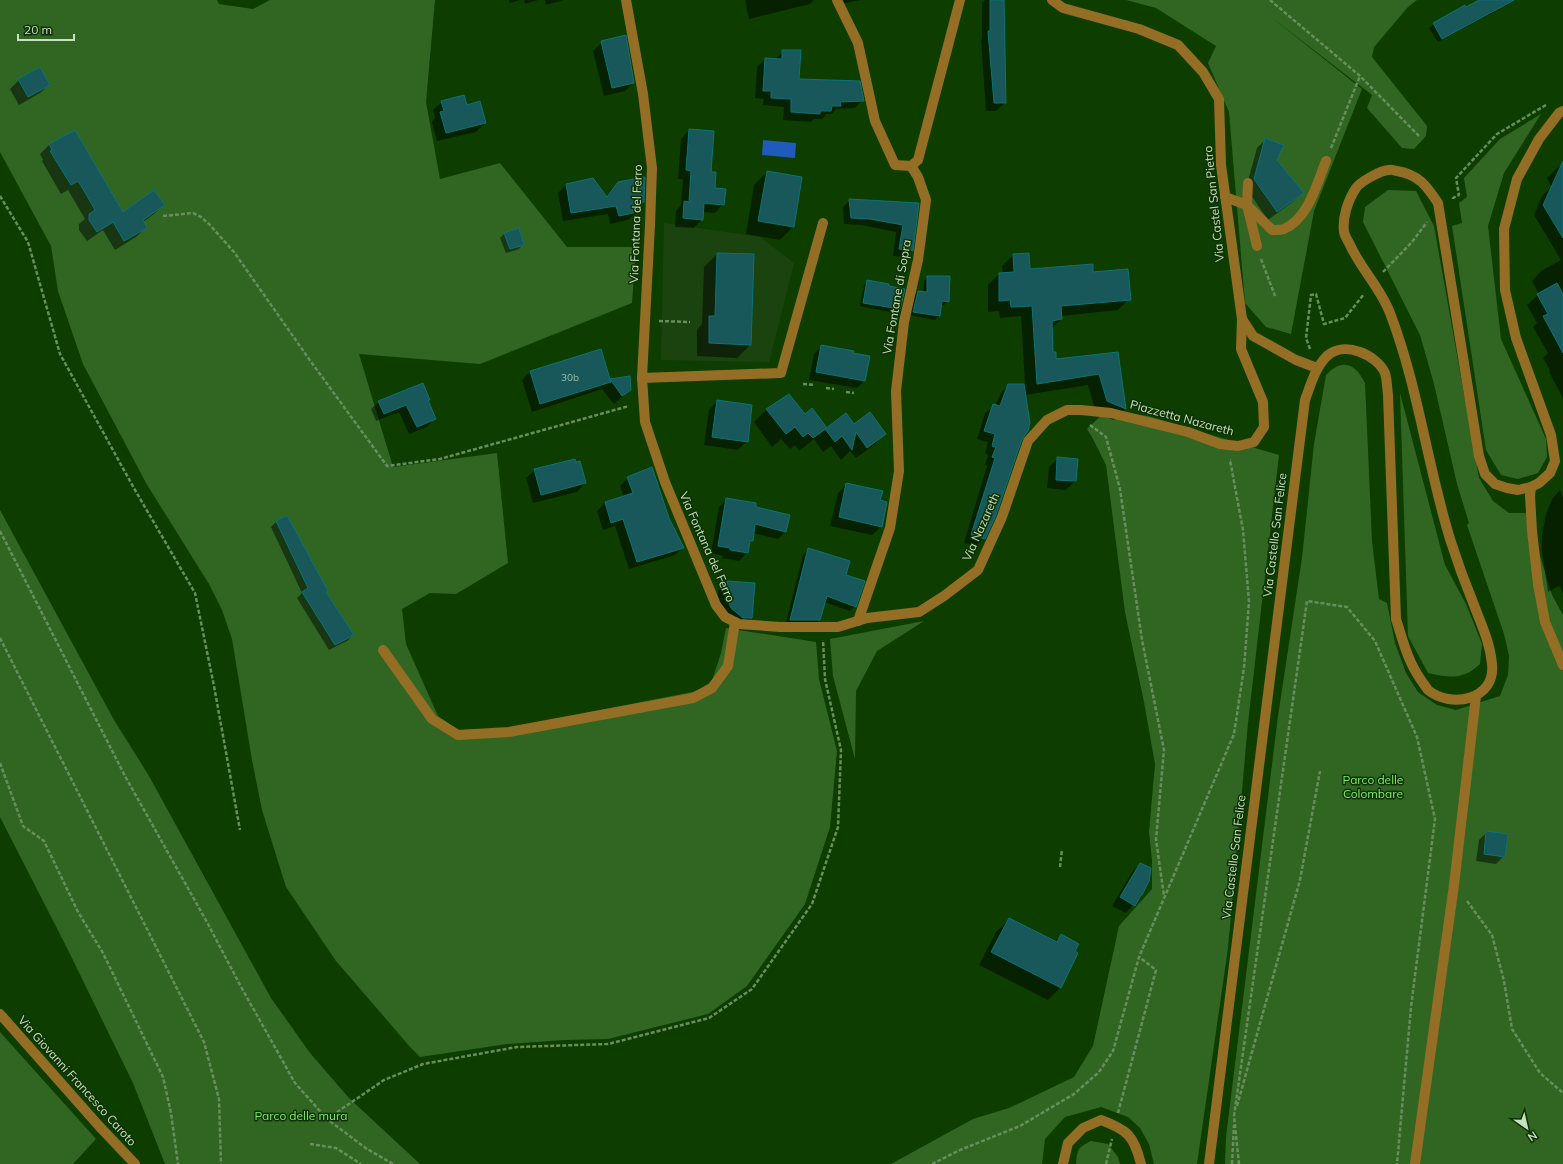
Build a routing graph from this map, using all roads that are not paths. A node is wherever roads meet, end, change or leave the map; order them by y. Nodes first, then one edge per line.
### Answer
1 (626, 0) edge
2 (837, 0) edge
3 (960, 0) edge
4 (1052, 0) edge
5 (1562, 115) edge
6 (1326, 160) road end
7 (911, 166) junction
8 (1248, 183) dead end
9 (1225, 197) junction
10 (1247, 205) junction
11 (823, 224) dead end
12 (1257, 246) road end
13 (1242, 319) junction
14 (1317, 368) junction
15 (642, 378) junction
16 (1047, 420) joint
17 (1531, 487) junction
18 (858, 621) junction
19 (735, 622) junction
20 (383, 650) dead end
21 (1563, 665) edge
22 (1476, 696) junction
23 (0, 1014) edge
24 (135, 1164) edge
25 (1063, 1164) edge
26 (1142, 1164) edge
27 (1209, 1164) edge
28 (1414, 1164) edge

1 - 15 street, Via Fontana del Ferro
2 - 7 street
3 - 7 street
4 - 9 street, Via Castel San Pietro
5 - 17 street
6 - 10 street
7 - 18 street, Via Fontane di Sopra
8 - 10 street
9 - 10 street
9 - 13 street, Via Castel San Pietro
10 - 12 street
11 - 15 street
13 - 14 street, Via Castel San Pietro
13 - 16 street, Piazzetta Nazareth
14 - 22 street, Via Castello San Felice
14 - 27 street, Via Castello San Felice
15 - 19 street, Via Fontana del Ferro
16 - 18 street, Via Nazareth
17 - 21 street
17 - 22 street
18 - 19 street, Via Fontana del Ferro
19 - 20 street
22 - 28 street
23 - 24 street, Via Giovanni Francesco Caroto
25 - 26 street

